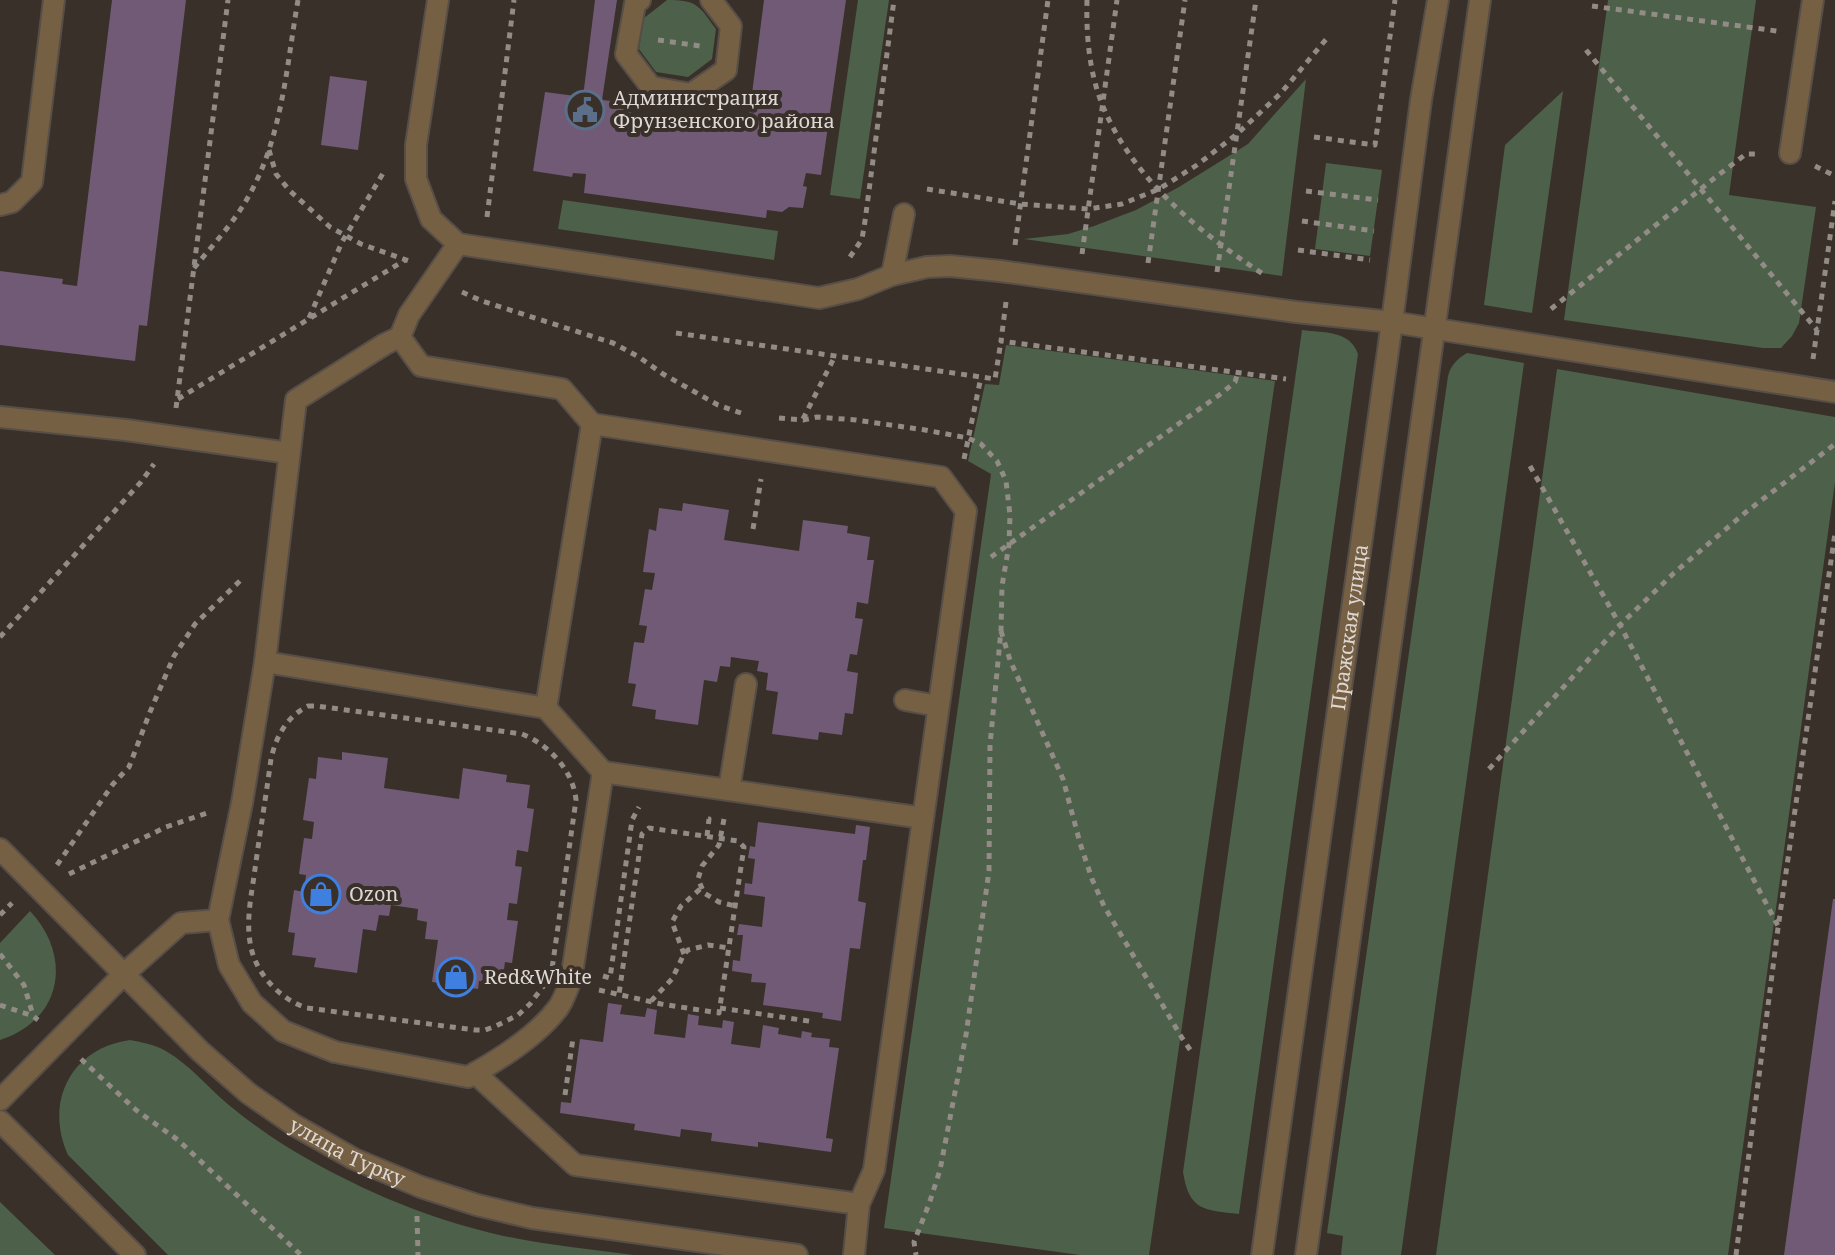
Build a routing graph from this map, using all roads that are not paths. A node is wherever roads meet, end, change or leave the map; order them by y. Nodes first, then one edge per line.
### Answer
1 (54, 0) edge
2 (438, 0) edge
3 (640, 0) edge
4 (711, 0) edge
5 (1438, 0) edge
6 (1480, 0) edge
7 (1813, 0) edge
8 (1790, 153) road end
9 (0, 205) edge
10 (904, 214) dead end
11 (453, 239) junction
12 (892, 275) junction
13 (1392, 322) junction
14 (1435, 329) junction
15 (400, 337) junction
16 (1835, 392) edge
17 (0, 417) edge
18 (592, 424) junction
19 (289, 453) junction
20 (265, 662) junction
21 (746, 684) dead end
22 (905, 700) dead end
23 (938, 706) junction
24 (546, 708) junction
25 (603, 772) junction
26 (729, 790) junction
27 (923, 818) junction
28 (0, 849) edge
29 (218, 920) junction
30 (124, 974) junction
31 (475, 1073) junction
32 (0, 1100) edge
33 (0, 1121) edge
34 (859, 1204) junction
35 (135, 1255) edge
36 (797, 1255) edge
37 (854, 1255) edge
38 (1262, 1255) edge
39 (1306, 1255) edge

1 - 9 street
2 - 11 street
3 - 4 street
5 - 13 street, Пражская улица
6 - 14 street
7 - 8 street
10 - 12 street
11 - 12 street
11 - 15 street
12 - 13 street
13 - 14 street
13 - 38 street, Пражская улица
14 - 16 street
14 - 39 street
15 - 18 street
15 - 19 street
17 - 19 street
18 - 23 street
18 - 24 street
19 - 20 street
20 - 24 street
20 - 29 street
21 - 26 street
22 - 23 street
23 - 27 street
24 - 25 street
25 - 26 street
25 - 31 street
26 - 27 street
27 - 34 street
28 - 30 street, улица Турку
29 - 30 street
29 - 31 street
30 - 32 street
30 - 36 street, улица Турку
31 - 34 street
33 - 35 street
34 - 37 street

